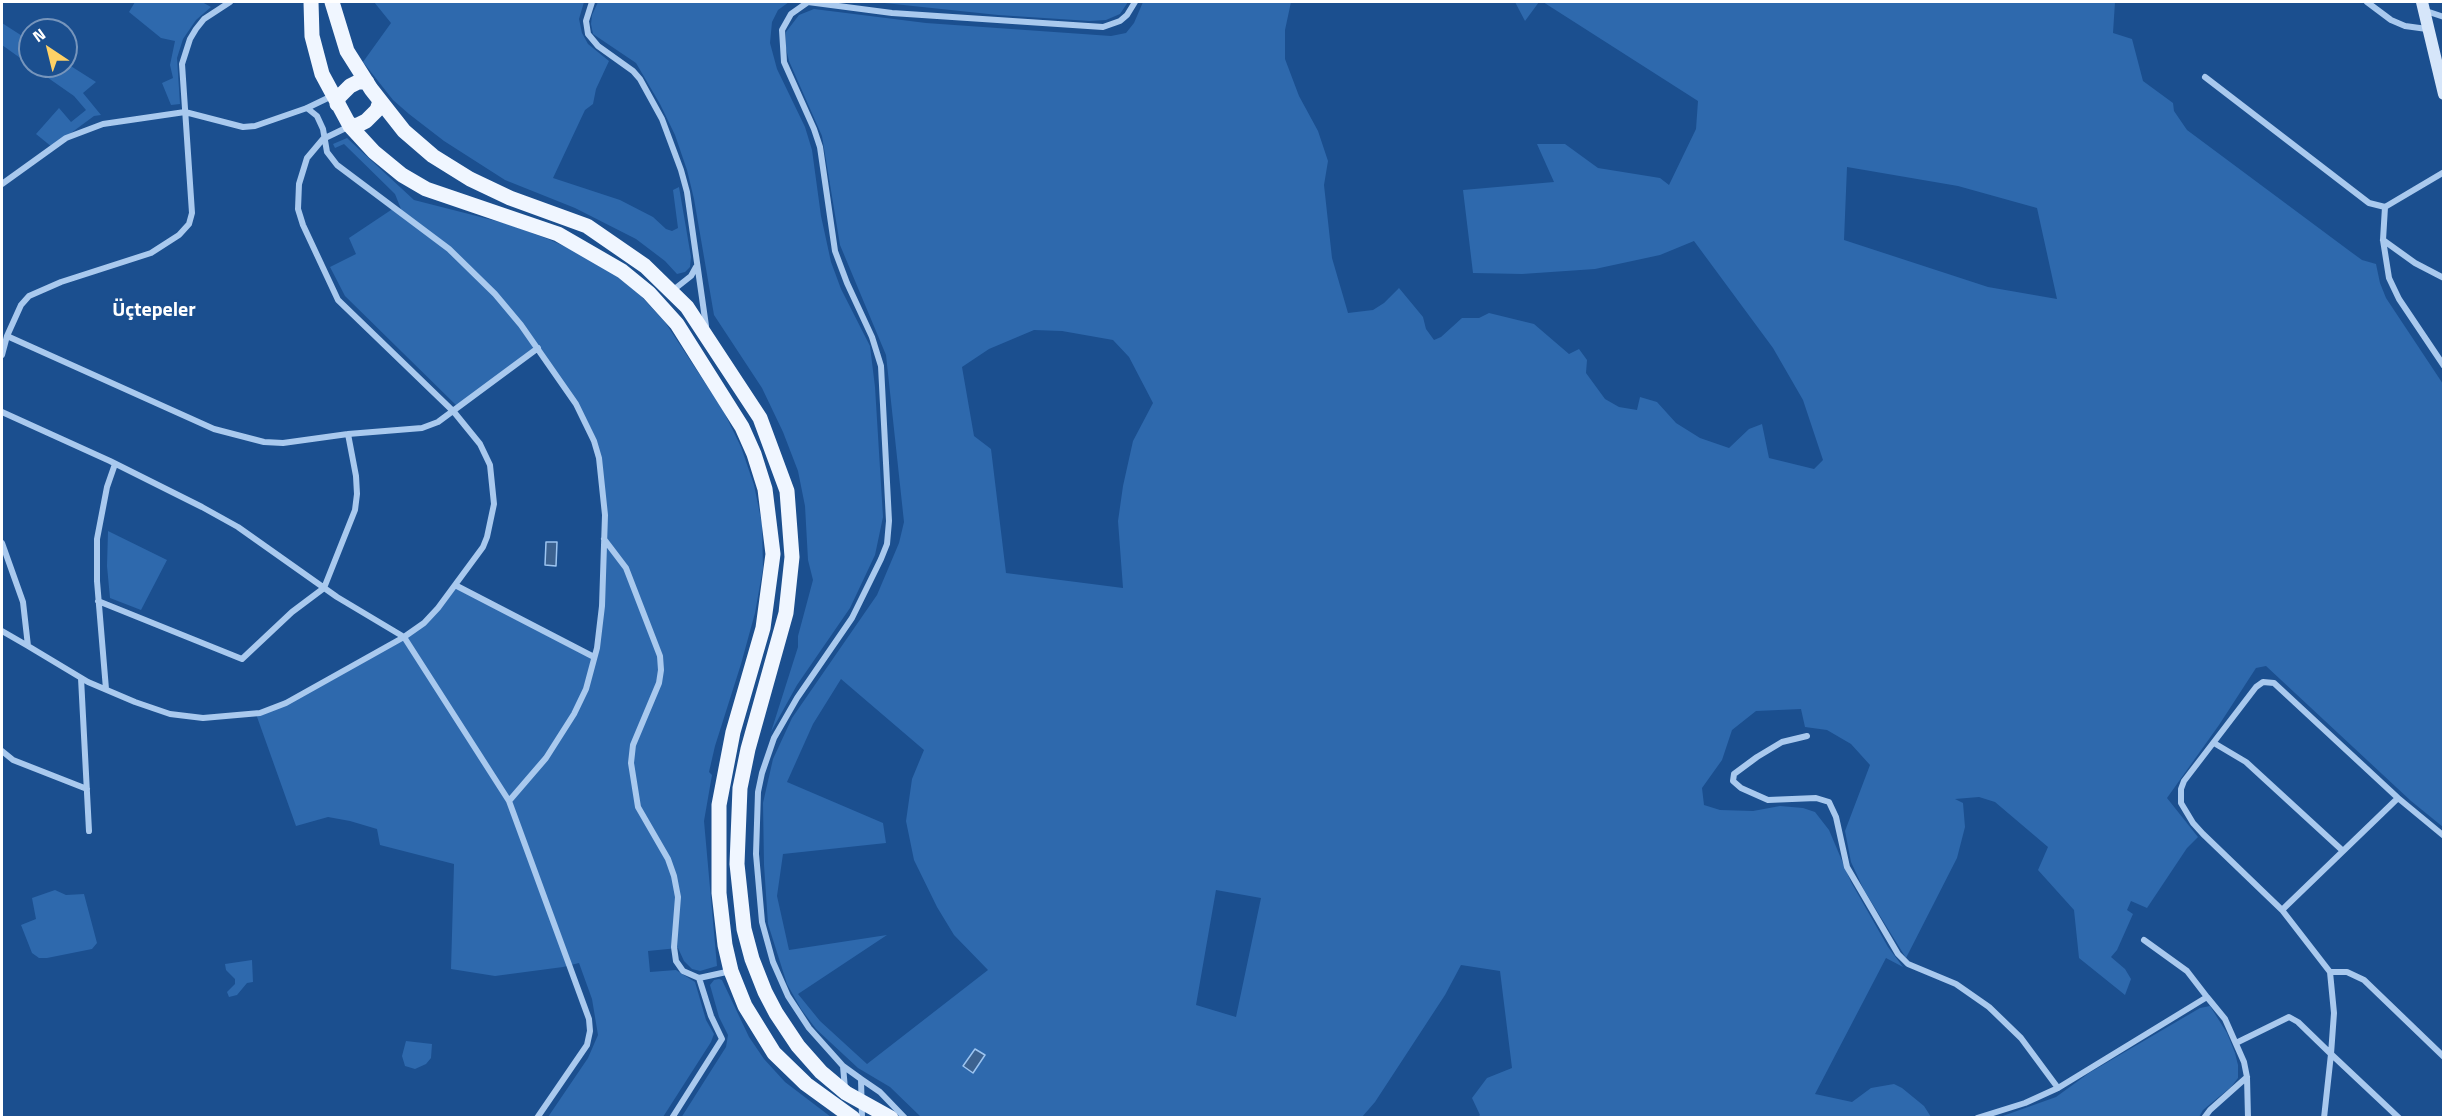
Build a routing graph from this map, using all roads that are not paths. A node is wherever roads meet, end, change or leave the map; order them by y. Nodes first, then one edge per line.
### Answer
1 (230, 2) edge
2 (311, 2) edge
3 (332, 2) edge
4 (592, 2) edge
5 (1135, 2) edge
6 (2367, 2) edge
7 (2422, 6) edge
8 (2444, 17) edge
9 (2427, 28) junction
10 (2440, 66) edge
11 (2205, 77) dead end
12 (367, 82) junction
13 (2444, 94) edge
14 (334, 100) junction
15 (380, 101) junction
16 (307, 108) junction
17 (185, 112) junction
18 (350, 126) junction
19 (323, 139) junction
20 (2444, 172) edge
21 (2, 184) edge
22 (2385, 207) junction
23 (2383, 240) junction
24 (696, 264) junction
25 (2444, 278) edge
26 (672, 291) junction
27 (7, 336) junction
28 (707, 336) junction
29 (538, 348) junction
30 (2, 355) edge
31 (2444, 366) edge
32 (2, 412) edge
33 (454, 412) junction
34 (348, 434) junction
35 (116, 464) junction
36 (603, 539) junction
37 (2, 543) edge
38 (455, 585) junction
39 (324, 588) junction
40 (98, 601) junction
41 (2, 631) edge
42 (404, 638) junction
43 (28, 646) junction
44 (594, 657) junction
45 (81, 678) junction
46 (106, 689) junction
47 (1807, 736) dead end
48 (2214, 743) junction
49 (2, 752) edge
50 (87, 789) junction
51 (2398, 798) junction
52 (509, 801) junction
53 (89, 831) dead end
54 (2444, 836) edge
55 (2343, 851) junction
56 (2282, 910) junction
57 (2144, 940) dead end
58 (731, 971) junction
59 (2330, 972) junction
60 (699, 978) junction
61 (2207, 997) junction
62 (2236, 1043) junction
63 (2331, 1054) junction
64 (2444, 1057) edge
65 (843, 1066) junction
66 (2247, 1077) junction
67 (861, 1079) junction
68 (2058, 1088) junction
69 (846, 1093) junction
70 (860, 1101) junction
71 (852, 1116) edge
72 (537, 1118) edge
73 (672, 1118) edge
74 (891, 1118) edge
75 (905, 1118) edge
76 (1977, 1118) edge
77 (2204, 1118) edge
78 (2248, 1118) edge
79 (2324, 1118) edge
80 (2399, 1118) edge

1 - 17 street
2 - 14 main road
3 - 12 main road
4 - 24 street
5 - 65 street
6 - 9 street
7 - 8 street
7 - 9 street
9 - 10 street
10 - 13 street
11 - 22 street
12 - 14 main road
12 - 15 main road
14 - 16 street
14 - 18 main road
15 - 18 main road
15 - 26 main road
16 - 17 street
16 - 19 street
17 - 21 street
17 - 27 street
18 - 19 street
18 - 58 main road
19 - 29 street
19 - 33 street
20 - 22 street
22 - 23 street
23 - 25 street
23 - 31 street
24 - 26 street
24 - 28 street
26 - 28 main road
27 - 30 street
27 - 34 street
28 - 69 main road
29 - 33 street
29 - 36 street
32 - 35 street
33 - 34 street
33 - 38 street
34 - 39 street
35 - 39 street
35 - 40 street
36 - 44 street
36 - 60 street
37 - 43 street
38 - 42 street
38 - 44 street
39 - 40 street
39 - 42 street
40 - 46 street
41 - 43 street
42 - 46 street
42 - 52 street
43 - 45 street
44 - 52 street
45 - 46 street
45 - 50 street
47 - 68 street
48 - 51 street
48 - 55 street
48 - 56 street
49 - 50 street
50 - 53 street
51 - 54 street
51 - 55 street
52 - 72 street
55 - 56 street
56 - 59 street
57 - 61 street
58 - 60 street
58 - 71 main road
59 - 63 street
59 - 64 street
60 - 73 street
61 - 62 street
61 - 68 street
62 - 63 street
62 - 66 street
63 - 79 street
63 - 80 street
65 - 67 street
65 - 69 street
66 - 77 street
66 - 78 street
67 - 70 street
67 - 75 street
68 - 76 street
69 - 70 main road
69 - 71 street
70 - 71 street
70 - 74 main road

